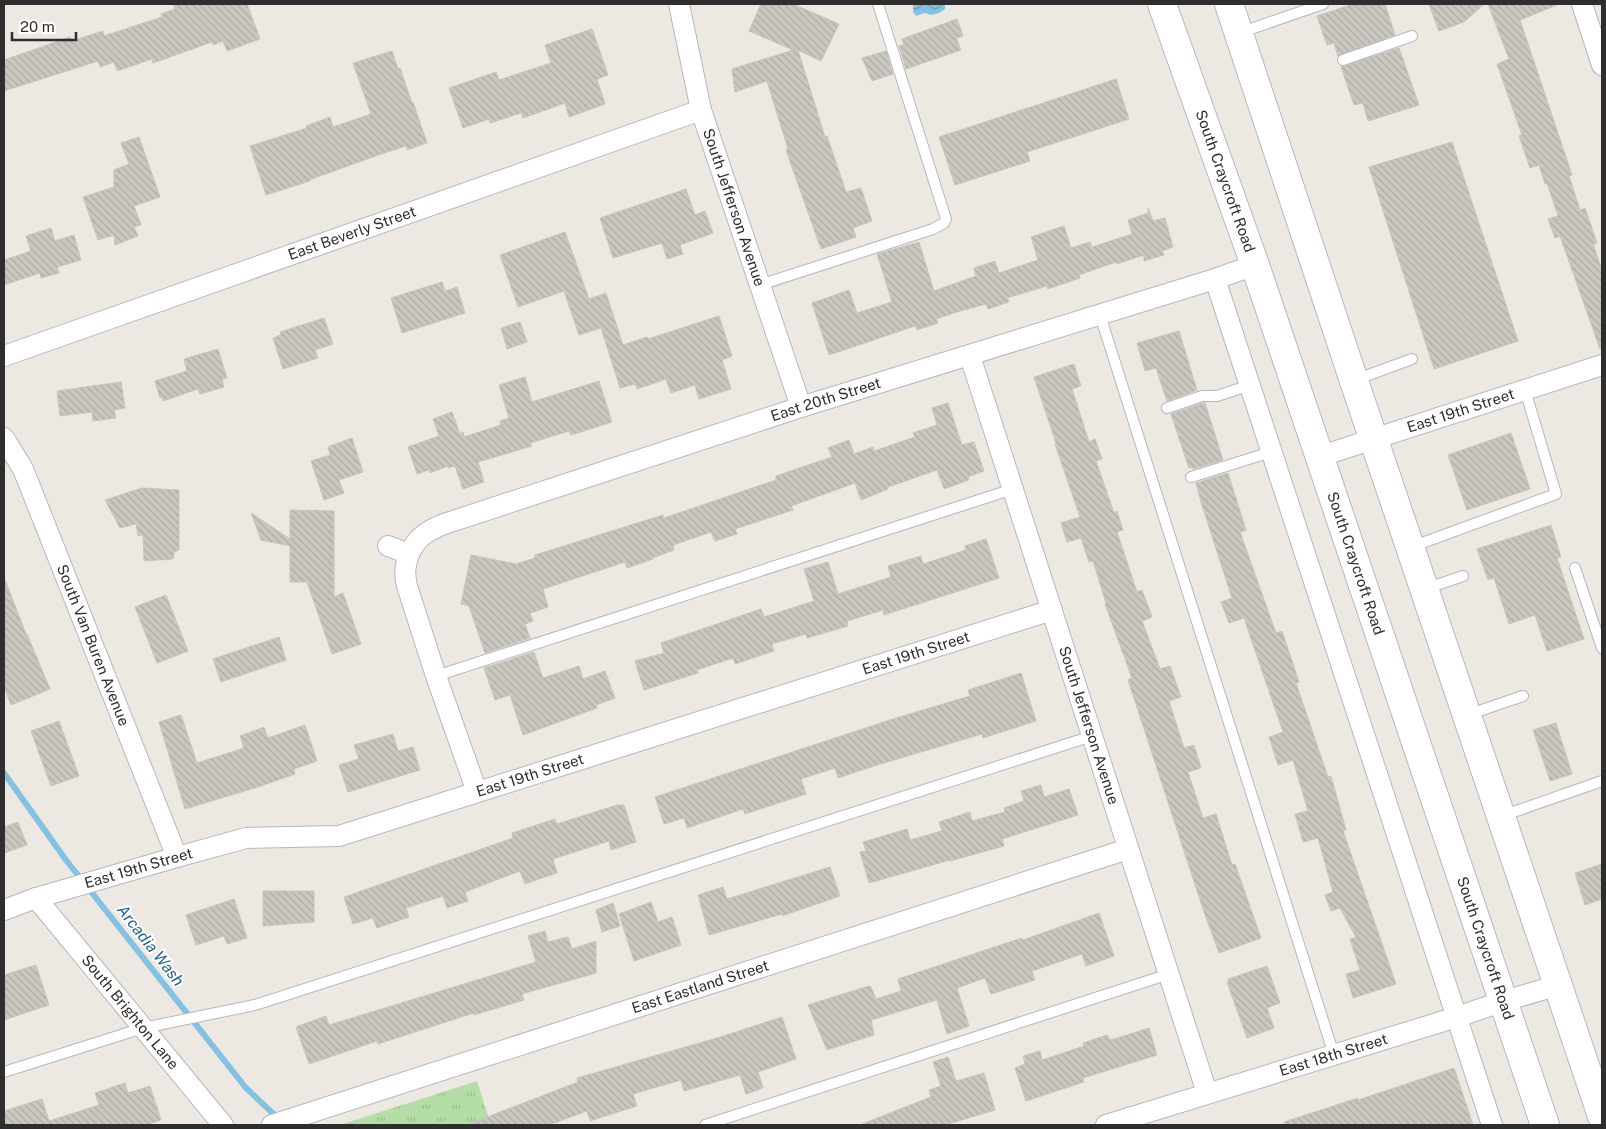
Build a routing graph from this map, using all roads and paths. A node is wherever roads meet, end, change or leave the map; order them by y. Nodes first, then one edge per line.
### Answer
1 (679, 4) edge
2 (878, 4) edge
3 (1162, 4) edge
4 (1229, 4) edge
5 (1323, 4) edge
6 (1582, 4) edge
7 (1239, 33) junction
8 (1412, 36) dead end
9 (1601, 58) edge
10 (1343, 60) dead end
11 (700, 110) junction
12 (1255, 265) junction
13 (1215, 279) junction
14 (760, 285) junction
15 (1100, 315) junction
16 (4, 356) edge
17 (970, 356) junction
18 (1412, 359) dead end
19 (1602, 365) edge
20 (1354, 380) junction
21 (1250, 384) junction
22 (1525, 390) junction
23 (801, 407) junction
24 (1167, 408) dead end
25 (4, 438) edge
26 (1375, 439) junction
27 (1271, 452) junction
28 (1318, 457) junction
29 (1191, 476) dead end
30 (1013, 489) junction
31 (388, 546) dead end
32 (1410, 547) junction
33 (409, 554) junction
34 (1575, 568) dead end
35 (1463, 576) dead end
36 (1424, 589) junction
37 (1052, 610) junction
38 (1602, 648) edge
39 (436, 676) junction
40 (1523, 696) dead end
41 (1467, 715) junction
42 (1092, 736) junction
43 (1602, 781) edge
44 (477, 792) junction
45 (1502, 816) junction
46 (1128, 849) junction
47 (177, 857) junction
48 (36, 898) junction
49 (4, 910) edge
50 (1169, 974) junction
51 (1559, 985) junction
52 (1504, 1001) junction
53 (1457, 1017) junction
54 (143, 1028) junction
55 (1334, 1055) junction
56 (4, 1072) edge
57 (1207, 1094) junction
58 (1602, 1116) edge
59 (223, 1125) edge
60 (272, 1125) edge
61 (705, 1125) edge
62 (1106, 1125) edge
63 (1492, 1125) edge
64 (1544, 1125) edge

1 - 11 street, South Jefferson Avenue
2 - 14 lane
3 - 12 main road, South Craycroft Road
4 - 7 main road
5 - 7 lane
6 - 9 street
7 - 20 main road
8 - 10 lane
11 - 14 street, South Jefferson Avenue
11 - 16 street, East Beverly Street
12 - 13 street, East 20th Street
12 - 28 main road, South Craycroft Road
13 - 15 street, East 20th Street
13 - 21 street
14 - 23 street, South Jefferson Avenue
15 - 17 street, East 20th Street
15 - 55 lane
17 - 23 street, East 20th Street
17 - 30 street, South Jefferson Avenue
18 - 20 lane
19 - 22 street, East 19th Street
20 - 26 main road
21 - 24 lane
21 - 27 street
22 - 26 street, East 19th Street
22 - 32 lane
23 - 33 street, East 20th Street
25 - 47 street, South Van Buren Avenue
26 - 28 street, East 19th Street
26 - 32 main road
27 - 29 lane
27 - 53 street
28 - 52 main road, South Craycroft Road
30 - 37 street, South Jefferson Avenue
30 - 39 lane
31 - 33 street
32 - 36 main road
33 - 39 street
34 - 38 lane
35 - 36 lane
36 - 41 main road
37 - 42 street, South Jefferson Avenue
37 - 44 street, East 19th Street
39 - 44 street
40 - 41 lane
41 - 45 main road
42 - 46 street, South Jefferson Avenue
42 - 54 lane
43 - 45 lane
44 - 47 street, East 19th Street
45 - 51 main road
46 - 50 street, South Jefferson Avenue
46 - 60 street, East Eastland Street
47 - 48 street, East 19th Street
48 - 49 street, East 19th Street
48 - 54 street, South Brighton Lane
50 - 57 street, South Jefferson Avenue
50 - 61 lane
51 - 52 street, East 18th Street
51 - 58 main road
52 - 53 street, East 18th Street
52 - 64 main road, South Craycroft Road
53 - 55 street, East 18th Street
53 - 63 street
54 - 56 lane
54 - 59 street, South Brighton Lane
55 - 57 street, East 18th Street
57 - 62 street, East 18th Street

